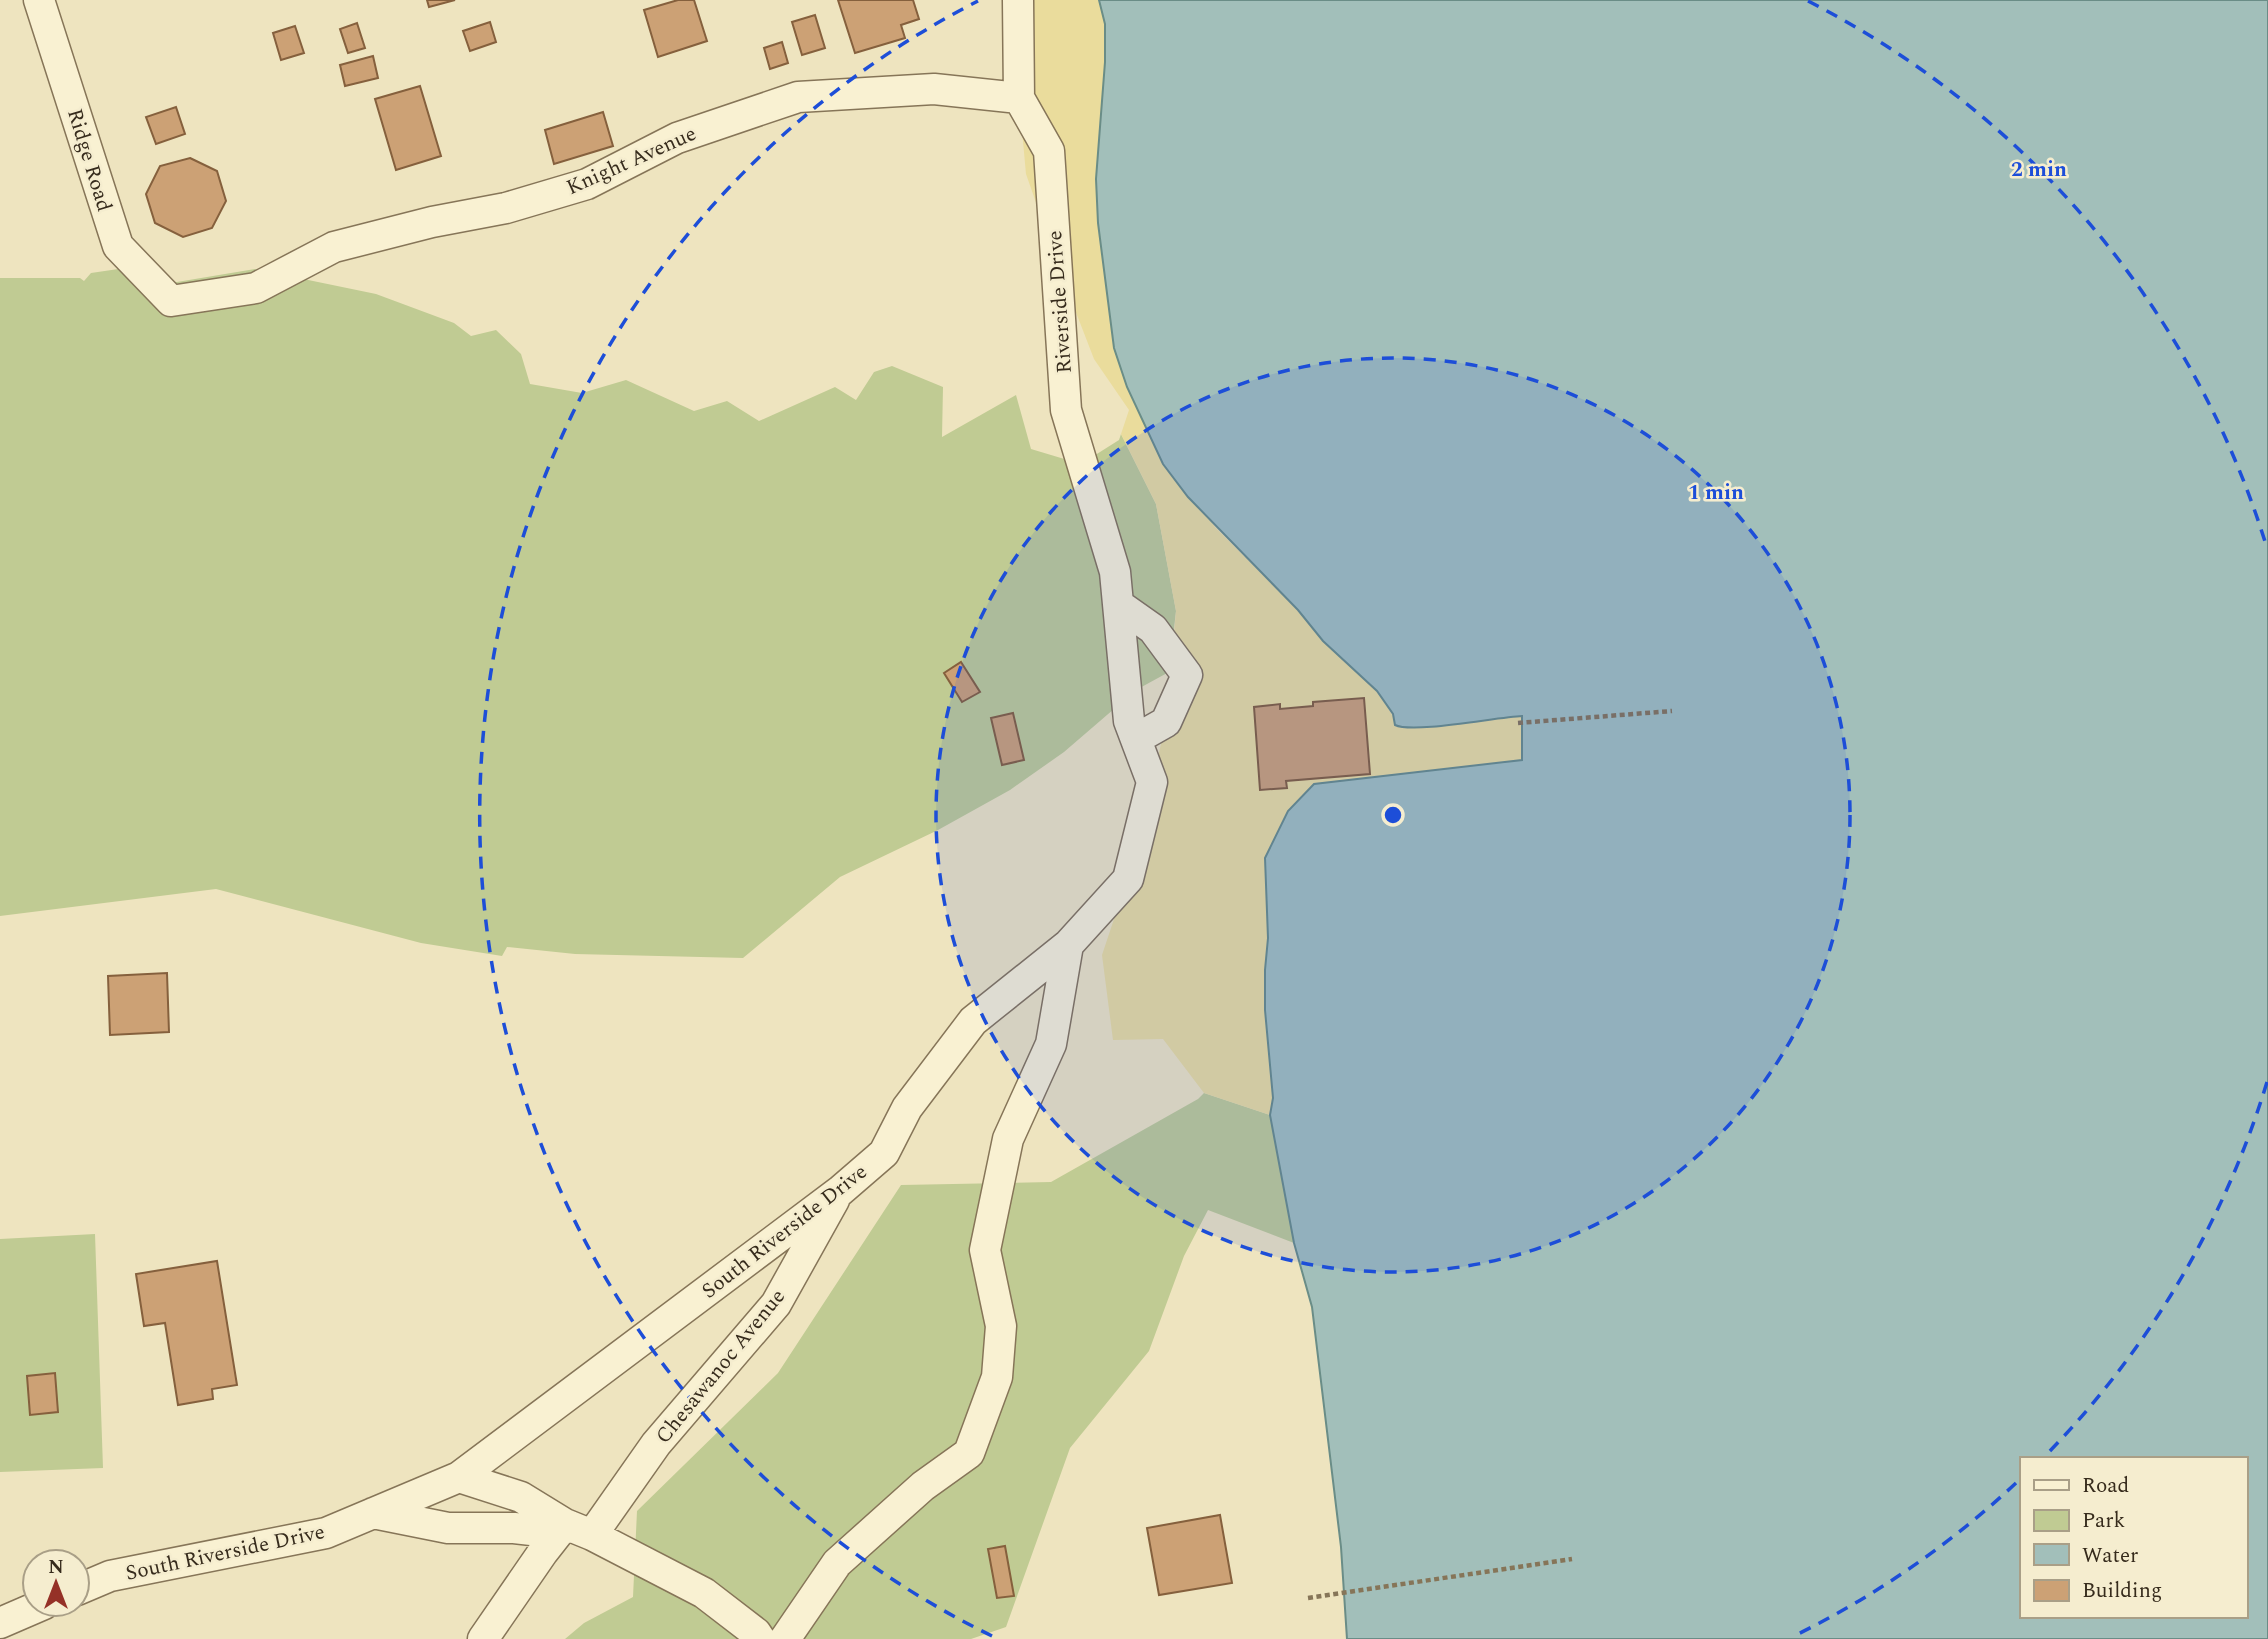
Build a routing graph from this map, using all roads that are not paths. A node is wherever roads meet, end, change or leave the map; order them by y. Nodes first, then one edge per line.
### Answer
1 (39, 0) edge
2 (1018, 0) edge
3 (1019, 98) junction
4 (171, 302) joint
5 (1119, 605) junction
6 (1133, 730) junction
7 (1068, 945) junction
8 (840, 1191) junction
9 (459, 1477) junction
10 (373, 1513) junction
11 (561, 1528) junction
12 (592, 1535) junction
13 (91, 1584) edge
14 (21, 1614) edge
15 (0, 1623) edge
16 (483, 1639) edge
17 (760, 1639) edge
18 (785, 1639) edge

1 - 4 street, Ridge Road
2 - 3 street, Riverside Drive
3 - 4 street, Knight Avenue
3 - 5 street, Riverside Drive
5 - 6 street, Riverside Drive
5 - 6 street
6 - 7 street, South Riverside Drive
7 - 8 street, South Riverside Drive
7 - 18 street
8 - 9 street, South Riverside Drive
8 - 12 street, Chesawanoc Avenue
9 - 10 street, South Riverside Drive
9 - 11 street
10 - 11 street
10 - 13 street, South Riverside Drive
11 - 12 street
11 - 16 street
12 - 17 street
14 - 15 street

